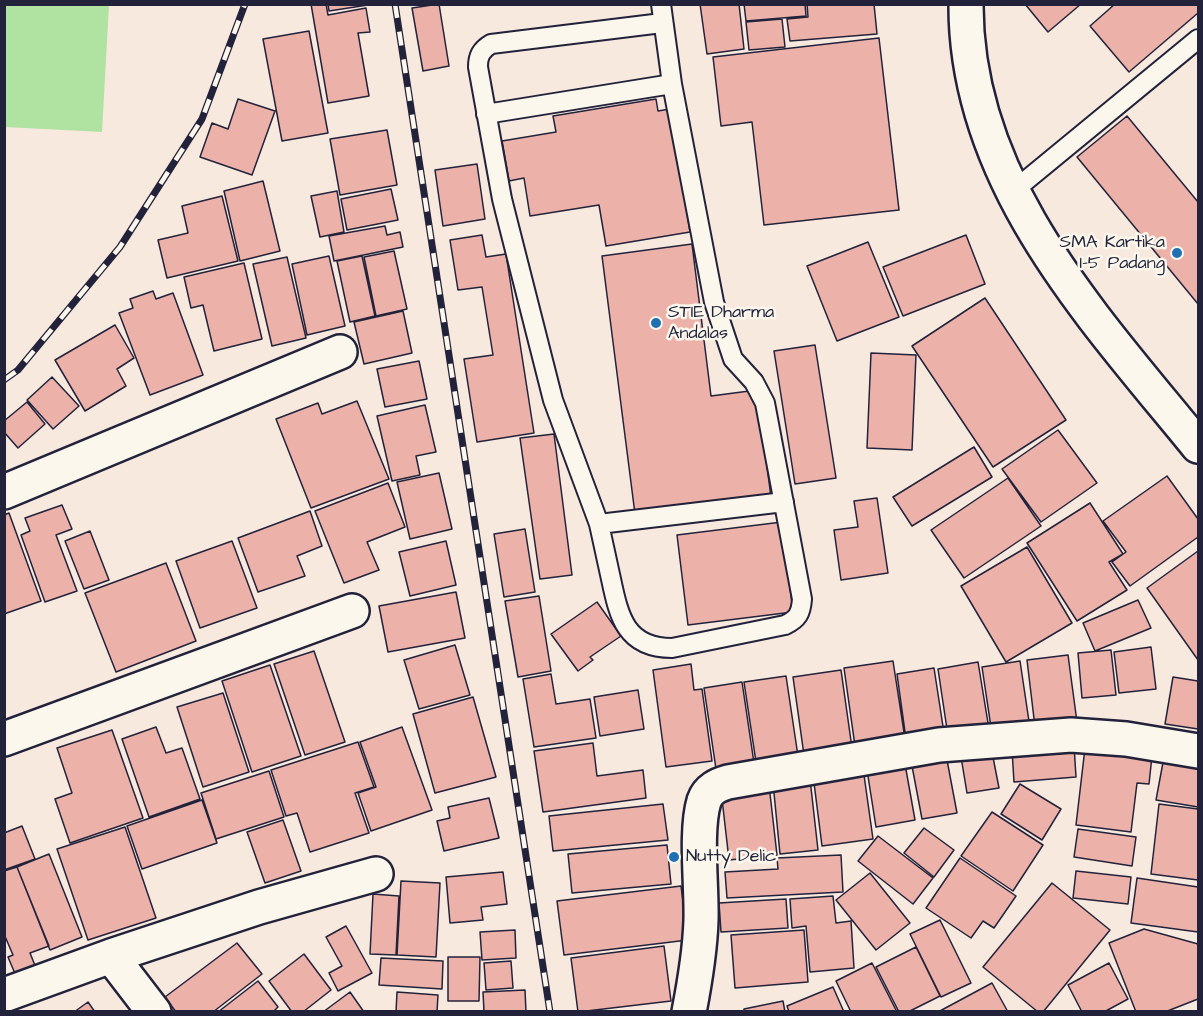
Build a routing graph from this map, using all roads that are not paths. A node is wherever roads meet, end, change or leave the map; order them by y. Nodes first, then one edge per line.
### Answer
1 (661, 4) edge
2 (966, 4) edge
3 (662, 23) junction
4 (1198, 39) edge
5 (672, 84) junction
6 (486, 114) junction
7 (1012, 192) junction
8 (340, 352) dead end
9 (1198, 446) edge
10 (4, 492) edge
11 (784, 502) junction
12 (598, 524) junction
13 (352, 611) dead end
14 (4, 739) edge
15 (1198, 751) edge
16 (376, 874) dead end
17 (111, 956) junction
18 (4, 995) edge
19 (154, 1011) edge
20 (689, 1011) edge

1 - 3 lane
2 - 7 street
3 - 5 lane
3 - 6 lane
4 - 7 lane
5 - 6 lane
5 - 11 lane
6 - 12 lane
7 - 9 street
8 - 10 street
11 - 12 lane
11 - 12 lane
13 - 14 street
15 - 20 street
16 - 17 street
17 - 18 street
17 - 19 street

